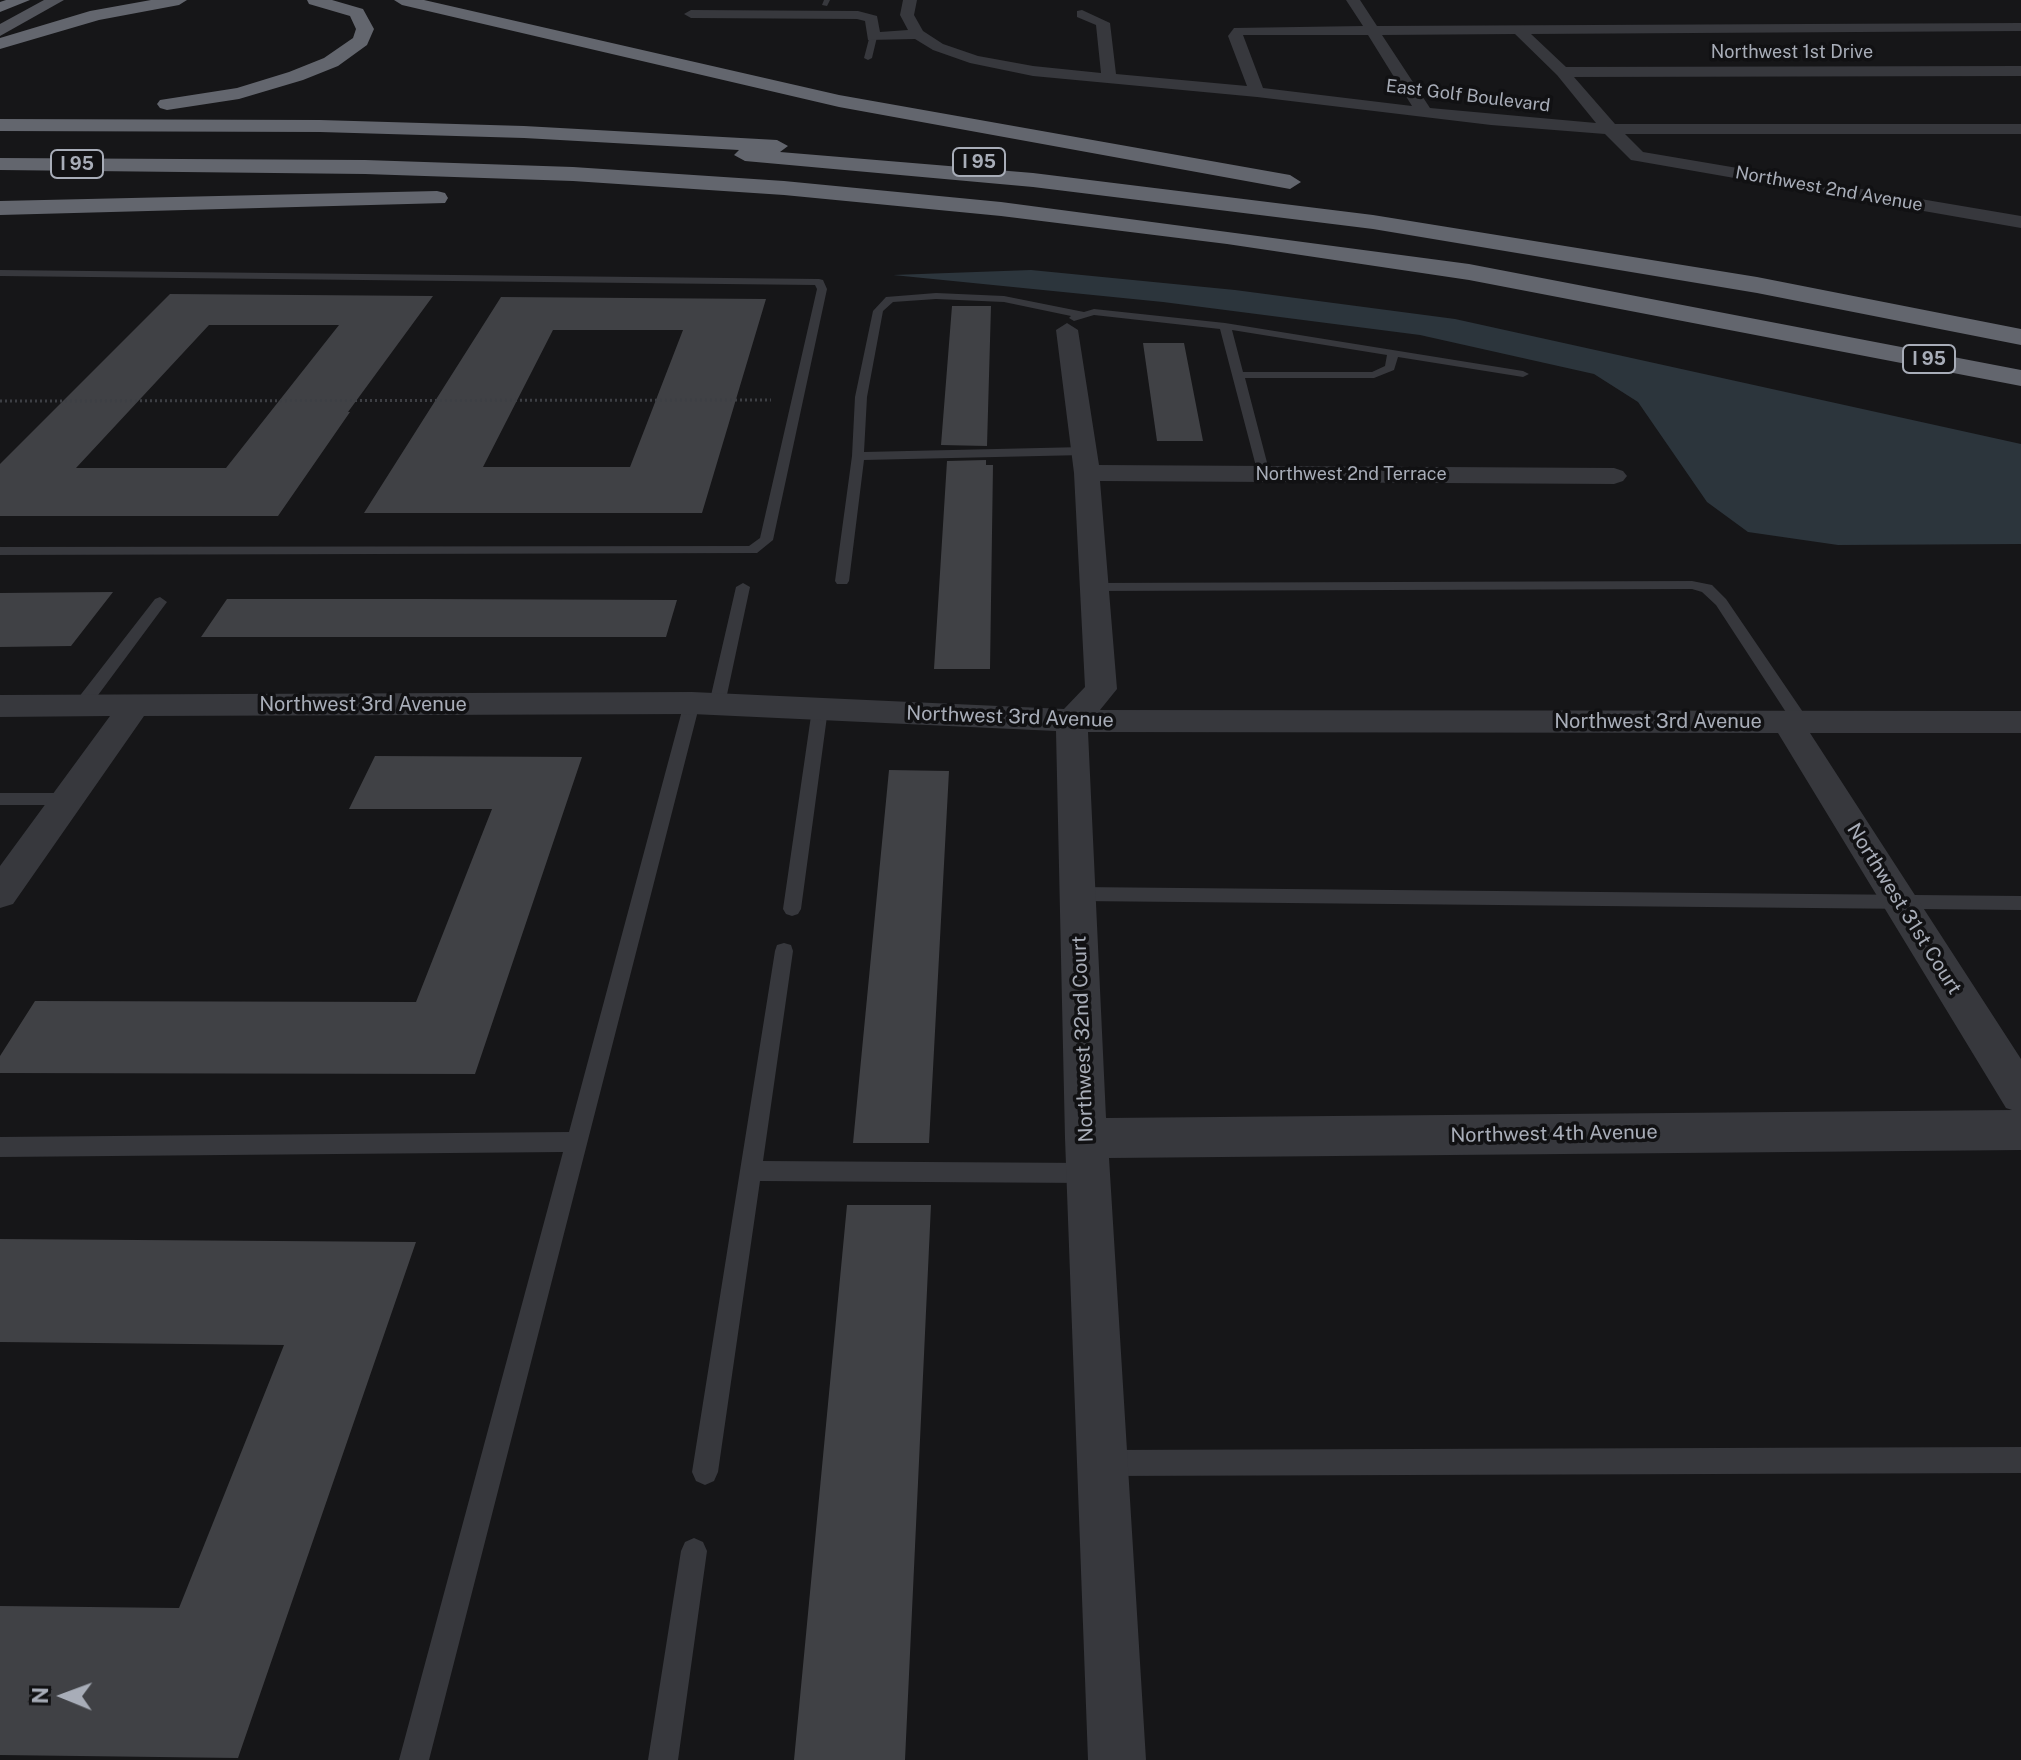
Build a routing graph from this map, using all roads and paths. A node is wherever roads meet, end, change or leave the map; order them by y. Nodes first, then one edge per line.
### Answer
1 (13, 0) edge
2 (22, 0) edge
3 (56, 0) edge
4 (179, 0) edge
5 (315, 0) edge
6 (402, 0) edge
7 (910, 0) edge
8 (1353, 0) edge
9 (0, 7) edge
10 (691, 14) dead end
11 (1082, 14) dead end
12 (2021, 27) edge
13 (1517, 28) junction
14 (1371, 29) junction
15 (0, 31) edge
16 (918, 34) junction
17 (873, 37) junction
18 (0, 44) edge
19 (868, 58) dead end
20 (2021, 71) edge
21 (1562, 72) junction
22 (1109, 77) junction
23 (1257, 92) junction
24 (0, 110) edge
25 (1423, 110) junction
26 (0, 125) edge
27 (1610, 129) junction
28 (2021, 129) edge
29 (0, 135) edge
30 (0, 153) edge
31 (0, 164) edge
32 (0, 181) edge
33 (1304, 185) dead end
34 (456, 199) dead end
35 (0, 208) edge
36 (2021, 222) edge
37 (0, 273) edge
38 (1826, 276) dead end
39 (1948, 307) junction
40 (2021, 321) edge
41 (1076, 322) junction
42 (1225, 326) junction
43 (2021, 337) edge
44 (1836, 341) junction
45 (1393, 353) junction
46 (2021, 361) edge
47 (1523, 374) dead end
48 (1238, 375) junction
49 (2021, 378) edge
50 (797, 400) junction
51 (0, 401) edge
52 (858, 456) junction
53 (1086, 462) junction
54 (1264, 474) junction
55 (1614, 476) dead end
56 (0, 551) edge
57 (842, 581) dead end
58 (743, 587) dead end
59 (1094, 587) junction
60 (160, 602) dead end
61 (704, 704) junction
62 (0, 706) edge
63 (81, 706) junction
64 (135, 706) junction
65 (820, 709) junction
66 (1072, 721) junction
67 (1794, 722) junction
68 (2021, 722) edge
69 (0, 799) edge
70 (68, 799) junction
71 (3, 886) edge
72 (1078, 894) junction
73 (2021, 903) edge
74 (1901, 904) junction
75 (792, 909) dead end
76 (784, 951) dead end
77 (2021, 1095) edge
78 (2021, 1130) edge
79 (577, 1142) junction
80 (0, 1147) edge
81 (1087, 1156) junction
82 (752, 1171) junction
83 (2021, 1460) edge
84 (1102, 1463) junction
85 (705, 1472) dead end
86 (694, 1551) dead end
87 (414, 1760) edge
88 (663, 1760) edge
89 (1117, 1760) edge

1 - 9 main road
2 - 9 highway
3 - 15 main road
4 - 18 highway
5 - 24 highway
6 - 33 highway
7 - 16 street
8 - 14 street
10 - 17 street
11 - 22 street
12 - 13 street
13 - 14 street
13 - 21 street
14 - 23 street
14 - 25 street
16 - 17 street
16 - 22 street, East Golf Boulevard
17 - 19 lane
20 - 21 street, Northwest 1st Drive
21 - 27 street
22 - 23 street, East Golf Boulevard
23 - 25 street, East Golf Boulevard
25 - 27 street, East Golf Boulevard
26 - 39 highway, I 95
27 - 28 street, East Golf Boulevard
27 - 36 street, Northwest 2nd Avenue
29 - 43 highway
30 - 46 highway
31 - 44 highway, I 95
32 - 44 highway
34 - 35 highway
37 - 50 lane
38 - 39 highway
39 - 40 highway, I 95
41 - 42 lane
41 - 52 lane
41 - 53 street
42 - 45 lane
42 - 48 lane
44 - 49 highway, I 95
45 - 47 lane
45 - 48 lane
48 - 54 lane
50 - 51 path
50 - 56 lane
52 - 53 lane
52 - 57 lane
53 - 54 street, Northwest 2nd Terrace
53 - 59 street
54 - 55 street, Northwest 2nd Terrace
58 - 61 lane
59 - 66 street
59 - 67 lane
60 - 63 lane
61 - 64 street, Northwest 3rd Avenue
61 - 65 street, Northwest 3rd Avenue
61 - 79 lane
62 - 63 street, Northwest 3rd Avenue
63 - 64 street, Northwest 3rd Avenue
64 - 70 street
65 - 66 street, Northwest 3rd Avenue
65 - 75 lane
66 - 67 street, Northwest 3rd Avenue
66 - 72 street, Northwest 32nd Court
67 - 68 street, Northwest 3rd Avenue
67 - 74 street, Northwest 31st Court
69 - 70 lane
70 - 71 street
72 - 74 lane
72 - 81 street, Northwest 32nd Court
73 - 74 lane
74 - 77 street, Northwest 31st Court
76 - 82 lane
78 - 81 street, Northwest 4th Avenue
79 - 80 lane
79 - 87 lane
81 - 82 lane
81 - 84 street, Northwest 32nd Court
82 - 85 lane
83 - 84 lane
84 - 89 street, Northwest 32nd Court
86 - 88 lane

